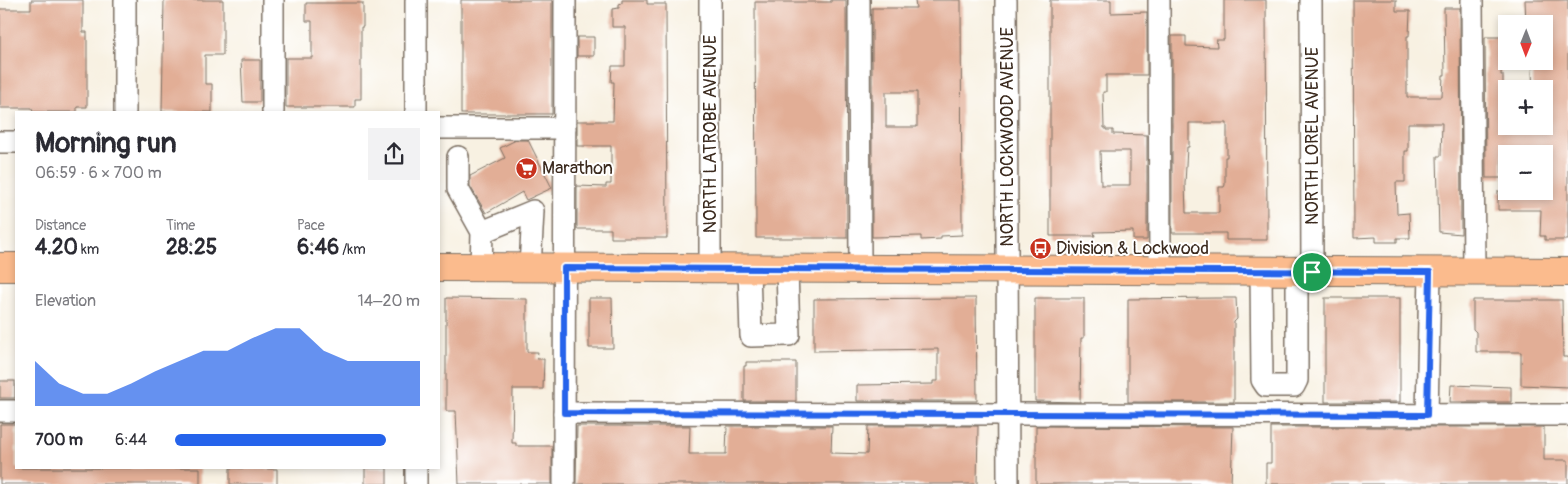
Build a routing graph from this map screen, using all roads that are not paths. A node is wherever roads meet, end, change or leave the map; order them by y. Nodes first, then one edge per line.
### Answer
1 (125, 0) edge
2 (273, 0) edge
3 (416, 0) edge
4 (565, 0) edge
5 (710, 0) edge
6 (859, 0) edge
7 (1006, 0) edge
8 (1159, 0) edge
9 (1311, 0) edge
10 (1472, 0) edge
11 (125, 111) edge
12 (273, 111) edge
13 (416, 111) edge
14 (440, 128) edge
15 (565, 128) junction
16 (0, 142) edge
17 (15, 142) edge
18 (458, 157) dead end
19 (482, 232) junction
20 (0, 267) edge
21 (15, 267) edge
22 (440, 268) edge
23 (481, 268) junction
24 (530, 268) junction
25 (564, 268) junction
26 (710, 269) junction
27 (749, 269) junction
28 (787, 269) junction
29 (860, 270) junction
30 (1007, 271) junction
31 (1160, 271) junction
32 (1261, 271) junction
33 (1305, 271) junction
34 (1430, 272) junction
35 (1474, 272) junction
36 (1568, 272) edge
37 (0, 411) edge
38 (15, 412) edge
39 (564, 413) junction
40 (1008, 414) junction
41 (1427, 415) junction
42 (1568, 415) edge
43 (416, 469) edge
44 (416, 484) edge
45 (564, 484) edge
46 (1008, 484) edge

1 - 11 street
2 - 12 street
3 - 13 street
4 - 15 street
5 - 26 street, NORTH LATROBE AVENUE
6 - 29 street
7 - 30 street, NORTH LOCKWOOD AVENUE
8 - 31 street
9 - 33 street, NORTH LOREL AVENUE
10 - 35 street
14 - 15 street
15 - 25 street
16 - 17 street
18 - 19 street
19 - 23 street
19 - 24 street
20 - 21 main road
22 - 23 main road
23 - 24 main road
24 - 25 main road
25 - 26 main road
25 - 39 street
26 - 27 main road
27 - 28 main road
27 - 28 street
28 - 29 main road
29 - 30 main road
30 - 31 main road
30 - 40 street, NORTH LOCKWOOD AVENUE
31 - 32 main road
32 - 33 main road
32 - 33 street, NORTH LOREL AVENUE
33 - 34 main road
34 - 35 main road
34 - 41 street
35 - 36 main road
37 - 38 street
39 - 40 street
39 - 45 street
40 - 41 street
40 - 46 street, NORTH LOCKWOOD AVENUE
41 - 42 street
43 - 44 street

